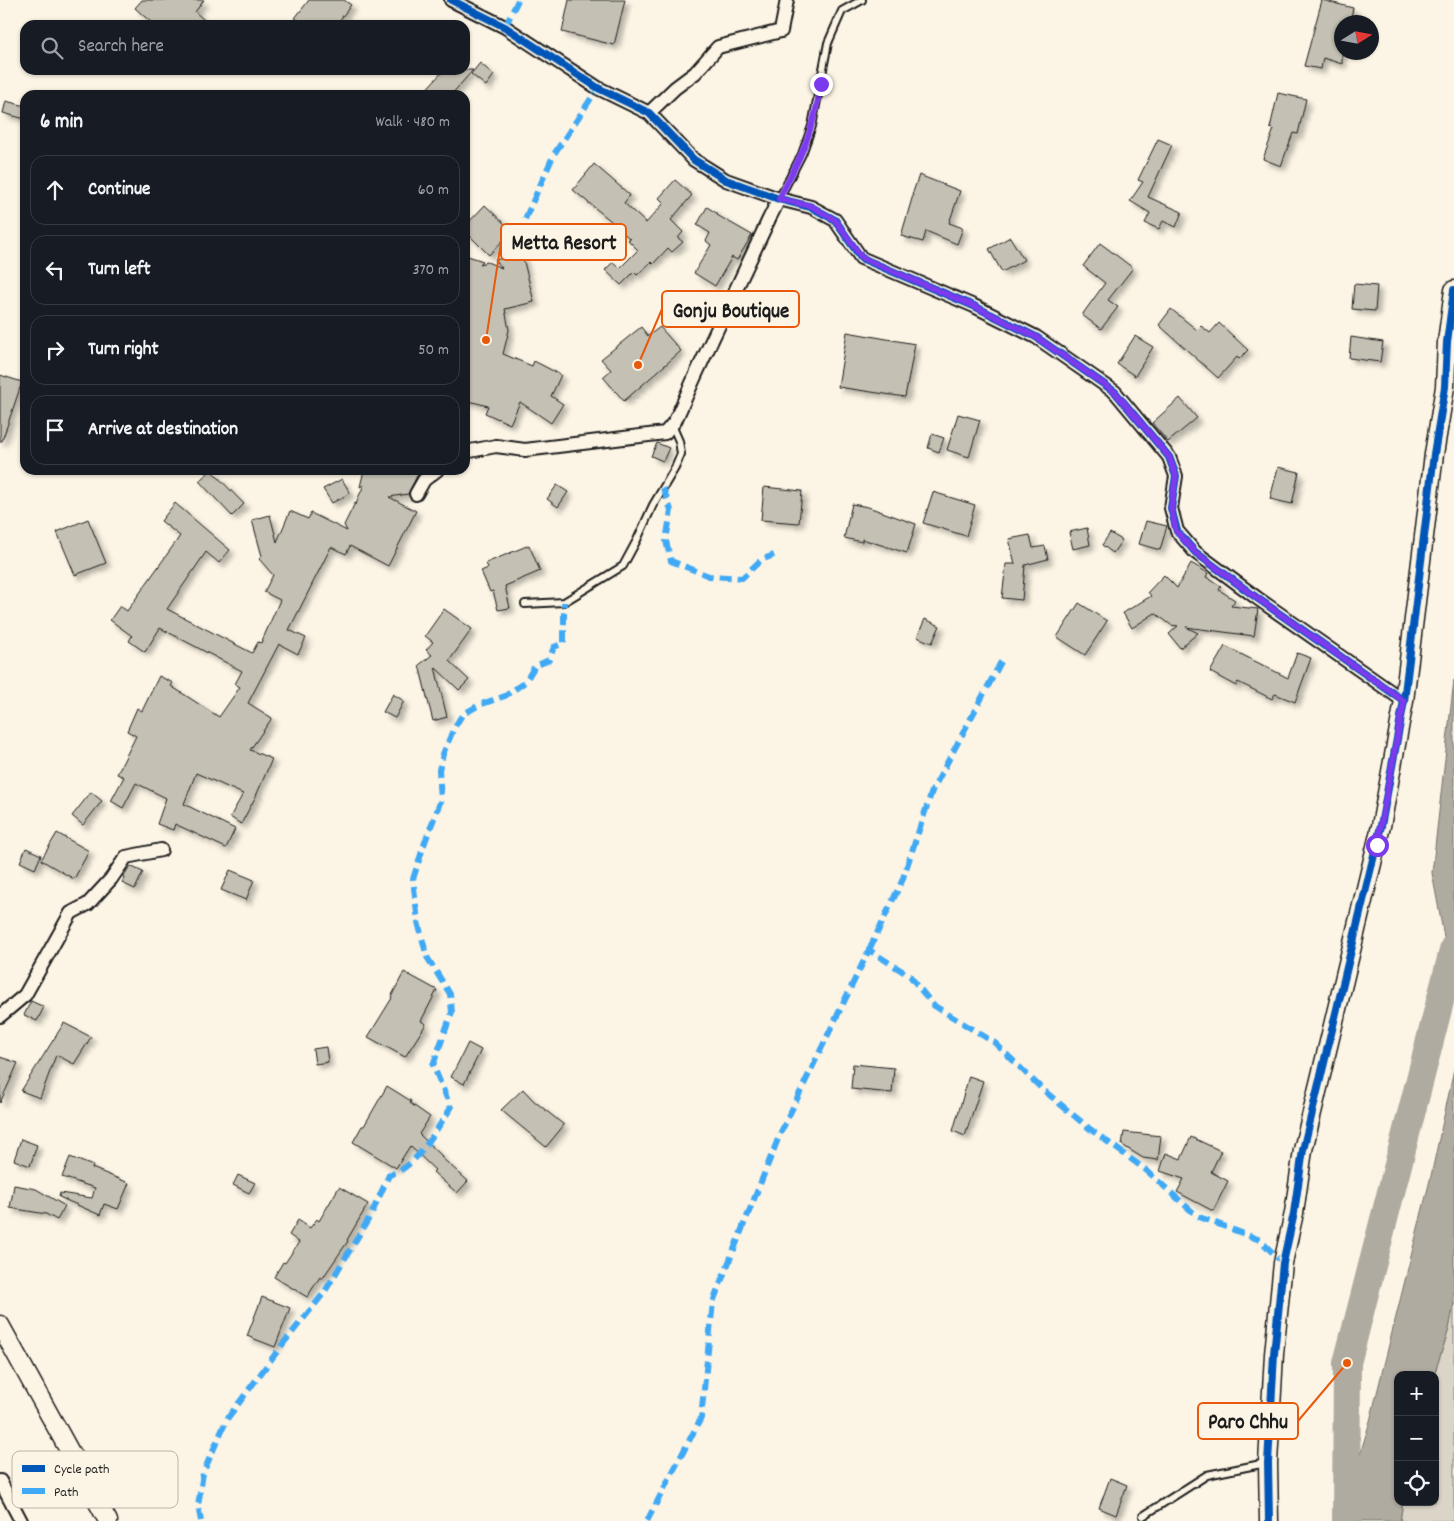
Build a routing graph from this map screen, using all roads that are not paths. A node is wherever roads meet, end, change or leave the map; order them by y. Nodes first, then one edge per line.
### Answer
1 (450, 0) edge
2 (786, 0) edge
3 (862, 0) edge
4 (649, 113) junction
5 (779, 199) junction
6 (1454, 290) edge
7 (672, 425) junction
8 (470, 451) edge
9 (430, 475) edge
10 (416, 494) dead end
11 (525, 604) dead end
12 (1404, 701) junction
13 (161, 850) dead end
14 (0, 1016) edge
15 (0, 1325) edge
16 (69, 1451) edge
17 (1268, 1463) junction
18 (0, 1481) edge
19 (12, 1504) edge
20 (14, 1508) edge
21 (101, 1508) edge
22 (1143, 1516) dead end
23 (21, 1521) edge
24 (108, 1521) edge
25 (1269, 1521) edge

1 - 4 street
2 - 4 street
3 - 5 lane
4 - 5 street
5 - 7 street
5 - 12 street
6 - 12 street
7 - 8 street
7 - 11 lane
9 - 10 street
12 - 17 street
13 - 14 street
15 - 16 street
17 - 22 lane
17 - 25 street
18 - 19 street
20 - 23 street
21 - 24 street

